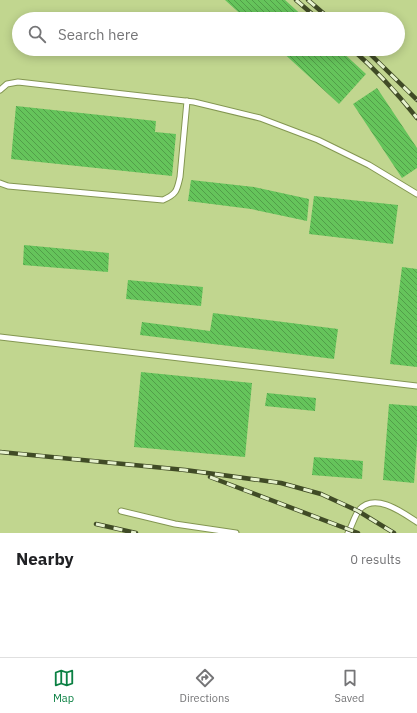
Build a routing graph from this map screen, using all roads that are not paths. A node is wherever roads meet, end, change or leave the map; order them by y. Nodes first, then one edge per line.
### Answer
1 (0, 90) edge
2 (186, 101) junction
3 (0, 182) edge
4 (417, 194) edge
5 (0, 337) edge
6 (417, 386) edge
7 (121, 511) dead end
8 (417, 522) edge
9 (236, 533) edge
10 (348, 533) edge

1 - 2 lane
2 - 3 lane
2 - 4 lane
5 - 6 lane
7 - 9 lane
8 - 10 lane

